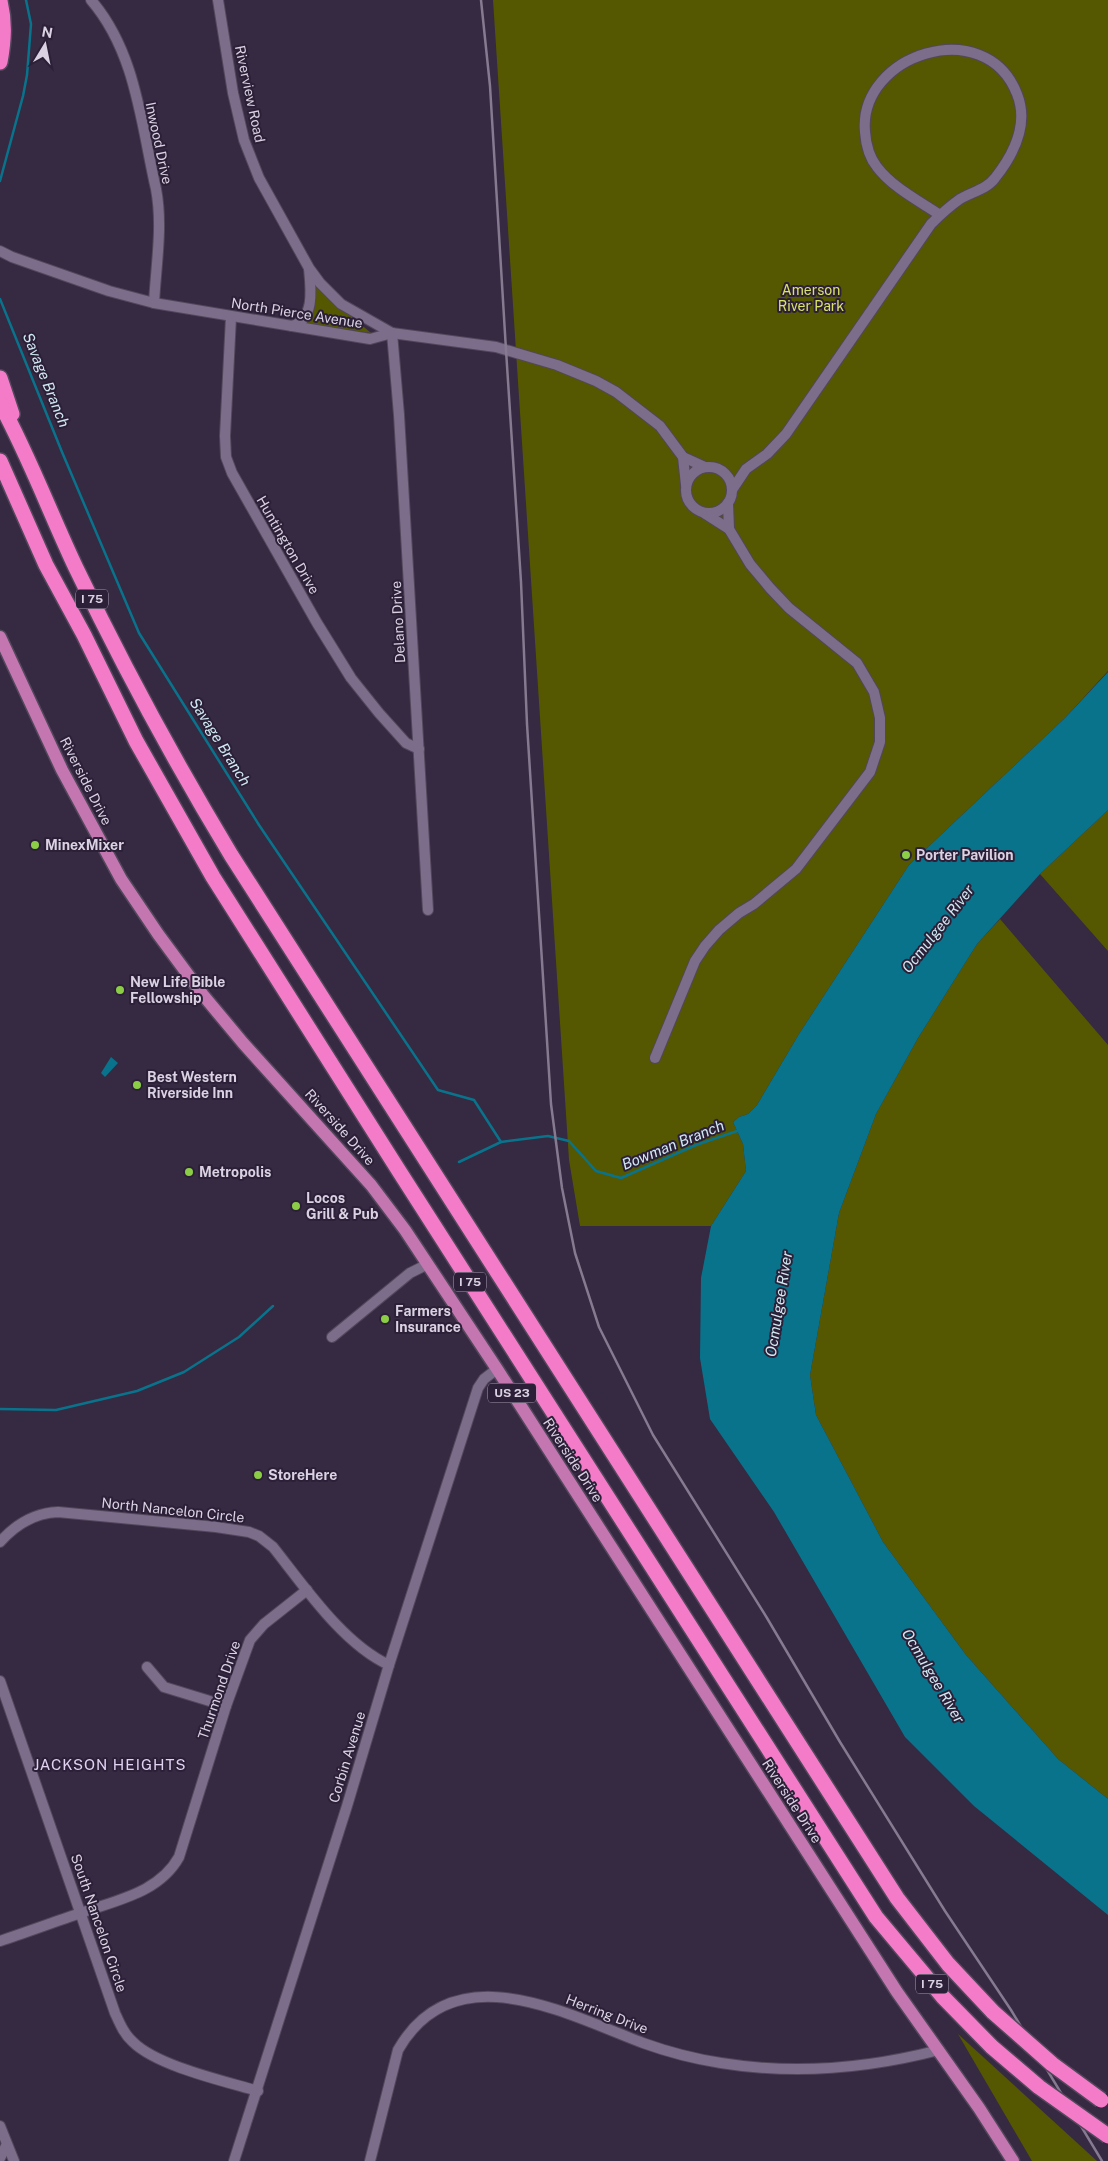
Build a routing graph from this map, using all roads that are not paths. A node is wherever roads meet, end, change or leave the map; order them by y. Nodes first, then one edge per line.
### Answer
1 (91, 0) edge
2 (218, 0) edge
3 (0, 1) edge
4 (0, 62) edge
5 (940, 215) junction
6 (0, 251) edge
7 (308, 268) junction
8 (154, 303) junction
9 (231, 316) junction
10 (292, 326) junction
11 (392, 333) junction
12 (0, 378) edge
13 (0, 403) edge
14 (19, 437) junction
15 (683, 457) junction
16 (0, 460) edge
17 (705, 467) junction
18 (746, 469) junction
19 (720, 470) junction
20 (0, 477) edge
21 (686, 485) junction
22 (732, 490) junction
23 (728, 503) junction
24 (704, 513) junction
25 (27, 525) junction
26 (729, 529) junction
27 (0, 637) edge
28 (420, 749) junction
29 (428, 910) dead end
30 (655, 1058) dead end
31 (428, 1264) junction
32 (332, 1337) dead end
33 (497, 1369) junction
34 (0, 1542) edge
35 (307, 1590) junction
36 (389, 1665) junction
37 (147, 1667) dead end
38 (0, 1681) edge
39 (226, 1706) junction
40 (81, 1913) junction
41 (0, 1941) edge
42 (939, 2050) junction
43 (258, 2091) junction
44 (1104, 2102) edge
45 (0, 2126) edge
46 (1108, 2136) edge
47 (6, 2146) junction
48 (0, 2158) edge
49 (14, 2161) edge
50 (234, 2161) edge
51 (370, 2161) edge
52 (1013, 2161) edge

1 - 8 street, Inwood Drive
2 - 7 street, Riverview Road
3 - 4 highway
5 - 5 street
5 - 18 street
6 - 8 street, North Pierce Avenue
7 - 10 street, Riverview Road
7 - 11 street, Riverview Road
8 - 9 street, North Pierce Avenue
9 - 10 street, North Pierce Avenue
9 - 28 street, Huntington Drive
10 - 11 street, North Pierce Avenue
11 - 15 street, North Pierce Avenue
11 - 28 street, Delano Drive
12 - 14 highway
13 - 14 highway, I 75
14 - 44 highway, I 75, bridge
15 - 17 street, North Pierce Avenue
15 - 21 street
16 - 25 highway, I 75
17 - 19 street
17 - 21 street
18 - 19 street
18 - 22 street
19 - 22 street
20 - 25 highway
21 - 24 street
22 - 23 street
23 - 24 street
23 - 26 street
24 - 26 street
25 - 46 highway, I 75, bridge
26 - 30 street
27 - 31 main road, Riverside Drive / US 23
28 - 29 street, Delano Drive
31 - 32 street
31 - 33 main road, Riverside Drive / US 23
33 - 36 street, Corbin Avenue
33 - 42 main road, Riverside Drive / US 23
34 - 35 street, North Nancelon Circle
35 - 36 street, North Nancelon Circle
35 - 39 street, Thurmond Drive
36 - 43 street, Corbin Avenue
37 - 39 street
38 - 40 street, South Nancelon Circle
39 - 40 street, Thurmond Drive
40 - 41 street, Thurmond Drive
40 - 43 street, South Nancelon Circle
42 - 51 street, Herring Drive
42 - 52 main road, Riverside Drive / US 23
43 - 50 street, Corbin Avenue
45 - 47 street
47 - 48 street
47 - 49 street

